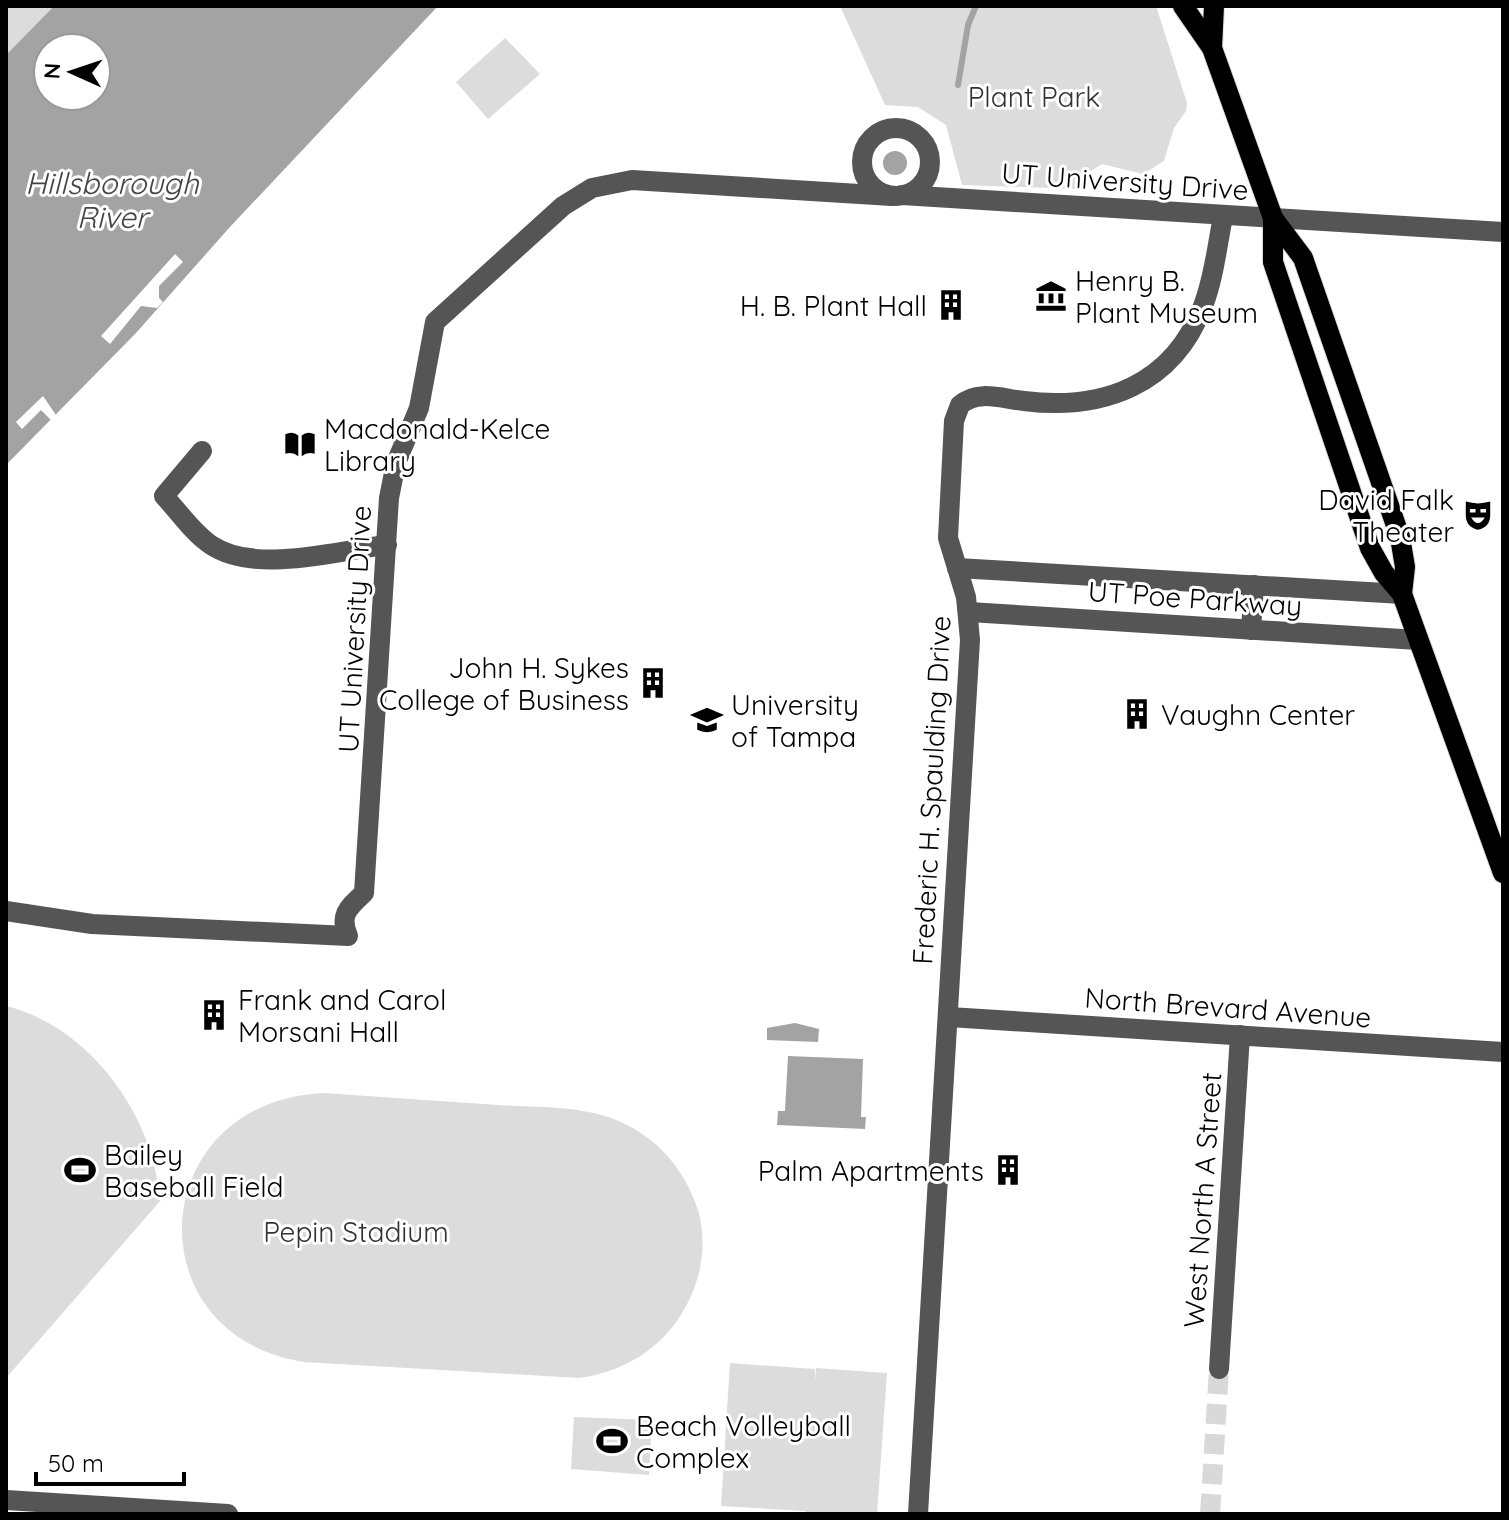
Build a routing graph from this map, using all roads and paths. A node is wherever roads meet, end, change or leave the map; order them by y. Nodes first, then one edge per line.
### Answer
1 (1183, 6) edge
2 (1214, 6) edge
3 (1212, 48) junction
4 (930, 163) junction
5 (863, 169) junction
6 (823, 193) junction
7 (897, 196) junction
8 (973, 198) junction
9 (1223, 217) junction
10 (1273, 218) junction
11 (1503, 232) edge
12 (202, 451) dead end
13 (387, 545) junction
14 (957, 568) junction
15 (1254, 585) junction
16 (1402, 594) junction
17 (969, 612) junction
18 (1251, 630) junction
19 (1418, 640) junction
20 (1503, 873) edge
21 (6, 911) edge
22 (949, 1017) junction
23 (1240, 1035) junction
24 (1503, 1052) edge
25 (1219, 1369) tunnel mouth
26 (6, 1500) edge
27 (228, 1514) edge
28 (918, 1514) edge

1 - 3 main road
2 - 3 main road
3 - 10 main road
4 - 5 street, UT University Drive
4 - 7 street
4 - 8 street, UT University Drive
5 - 6 street
5 - 7 street
6 - 7 street, UT University Drive
6 - 13 street, UT University Drive
7 - 8 street, UT University Drive
8 - 9 street, UT University Drive
9 - 10 street, UT University Drive
9 - 14 street, Frederic H. Spaulding Drive
10 - 11 street, UT University Drive
10 - 16 main road
10 - 16 main road
12 - 13 street
13 - 21 street, UT University Drive
14 - 15 street, UT Poe Parkway
14 - 17 street, Frederic H. Spaulding Drive
15 - 16 street, UT Poe Parkway
15 - 18 street
16 - 19 main road
17 - 18 street, UT Poe Parkway
17 - 22 street, Frederic H. Spaulding Drive
18 - 19 street, UT Poe Parkway
19 - 20 main road
22 - 23 street, North Brevard Avenue
22 - 28 street, Frederic H. Spaulding Drive
23 - 24 street, North Brevard Avenue
23 - 25 street, West North A Street
26 - 27 street

